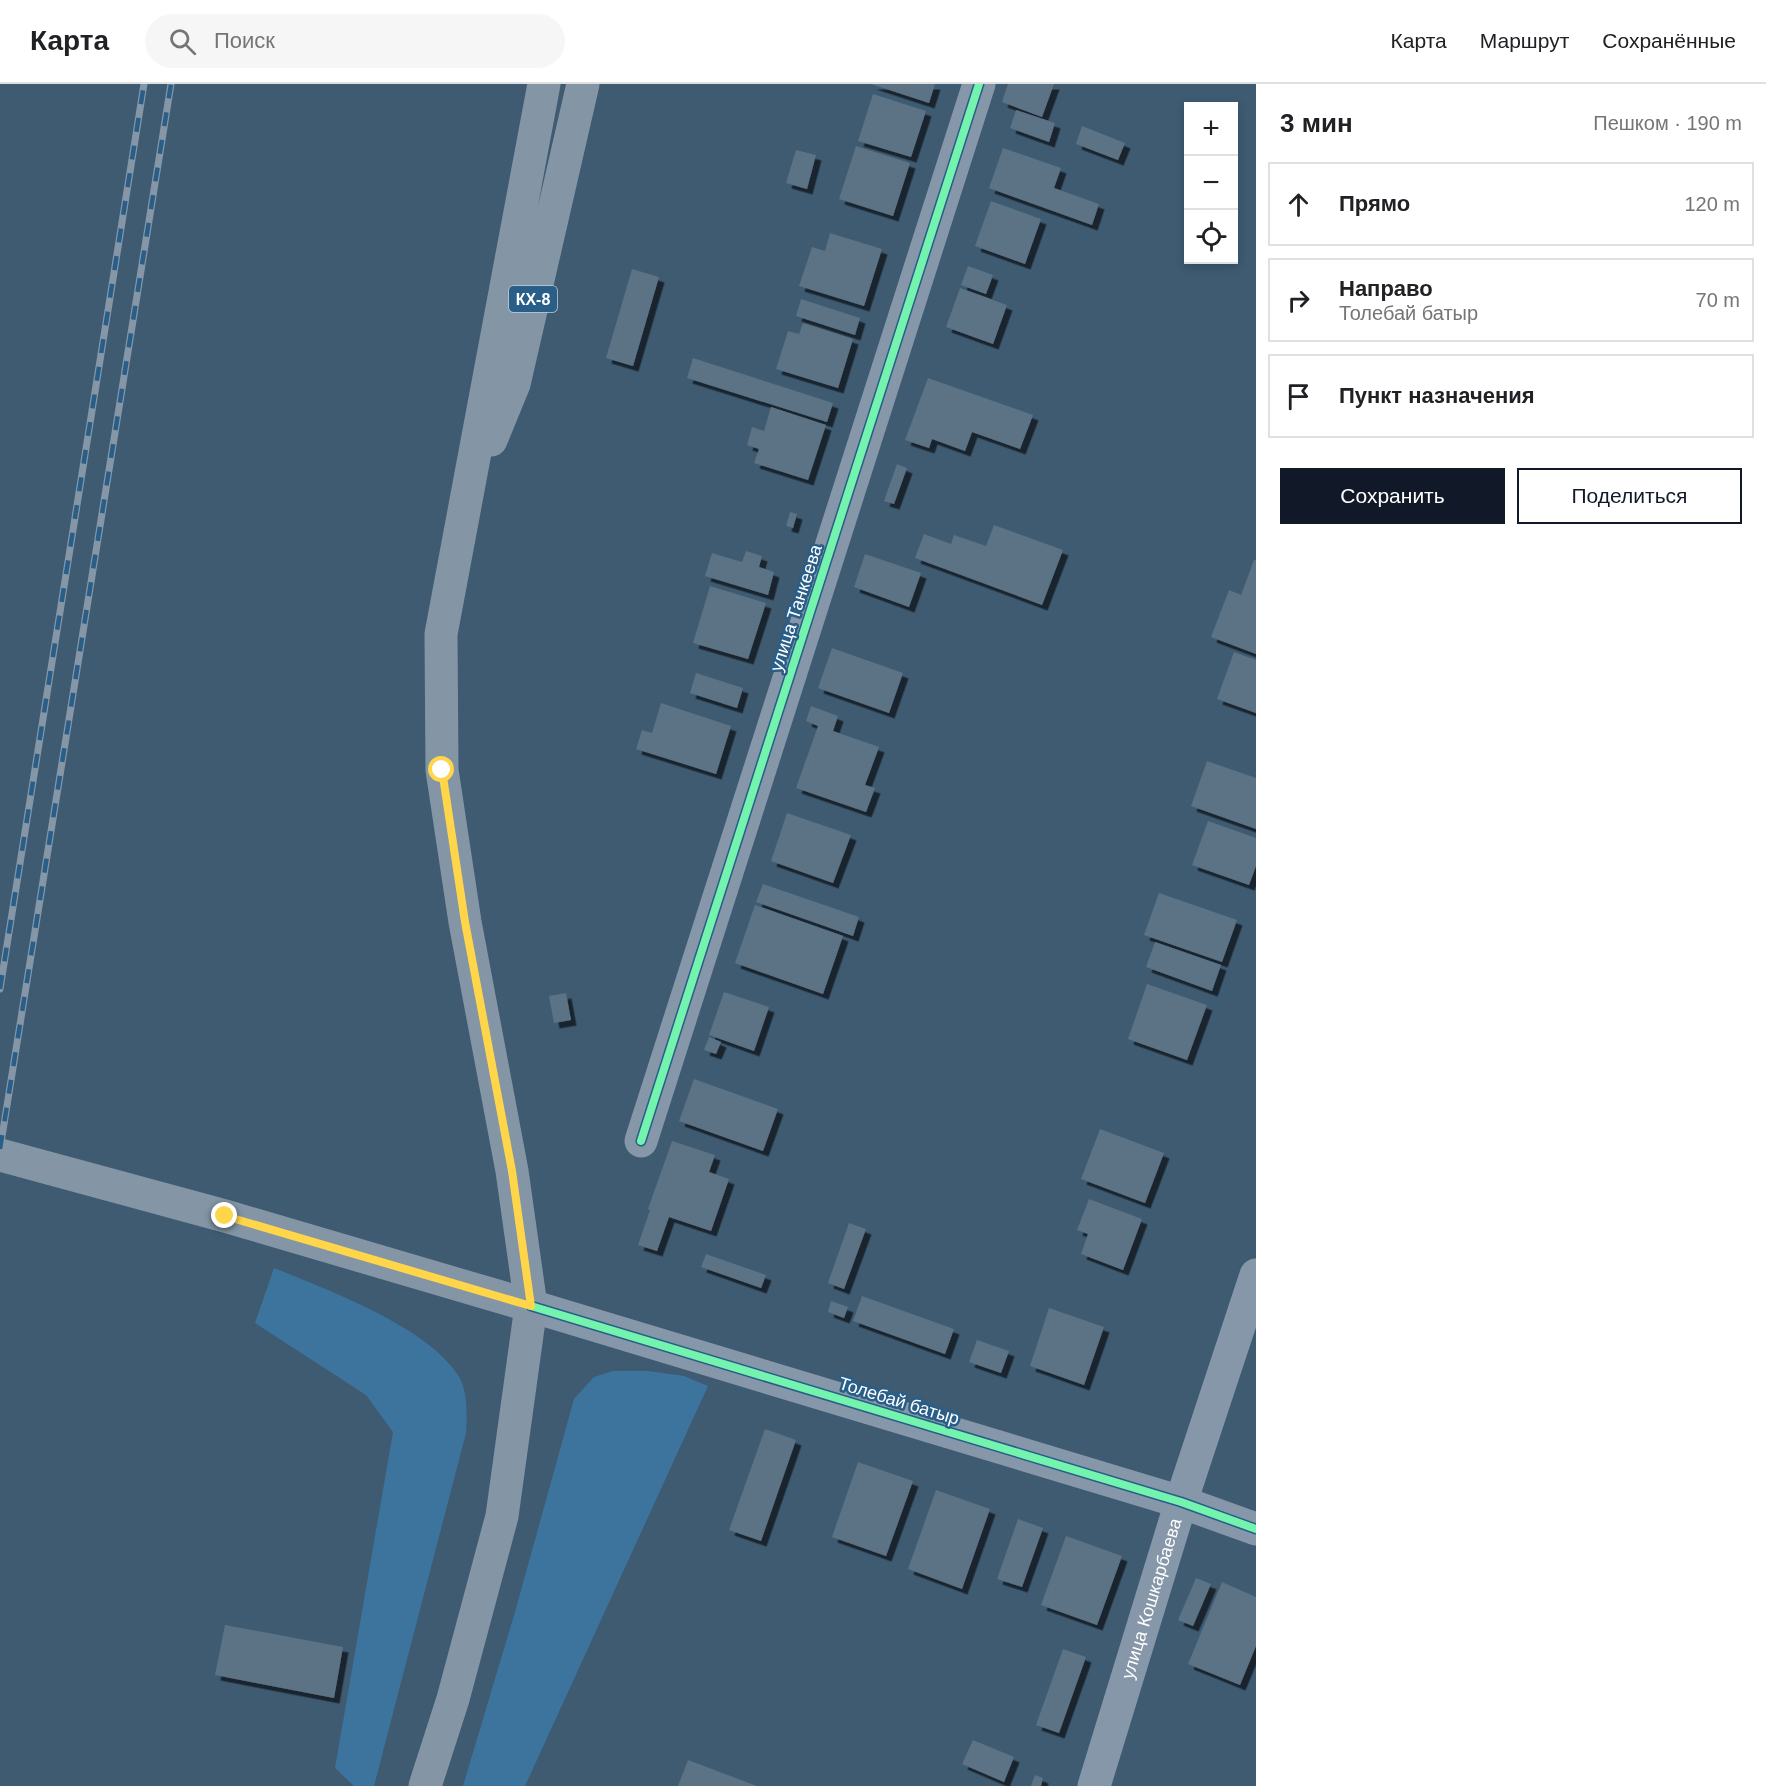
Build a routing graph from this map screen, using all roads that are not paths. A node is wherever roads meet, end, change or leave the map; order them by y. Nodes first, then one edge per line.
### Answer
1 (544, 84) edge
2 (583, 84) edge
3 (979, 84) edge
4 (463, 508) junction
5 (641, 1141) dead end
6 (0, 1155) edge
7 (1256, 1275) edge
8 (531, 1306) junction
9 (1181, 1502) junction
10 (1256, 1529) edge
11 (425, 1786) edge
12 (1094, 1786) edge

1 - 4 main road, КХ-8
2 - 4 main road, КХ-8
3 - 5 street, улица Танкеева
4 - 8 main road, КХ-8
6 - 8 main road, Толебай батыр
7 - 9 street, улица Кошкарбаева
8 - 9 street, Толебай батыр
8 - 11 main road, КХ-8
9 - 10 street, Толебай батыр
9 - 12 street, улица Кошкарбаева

